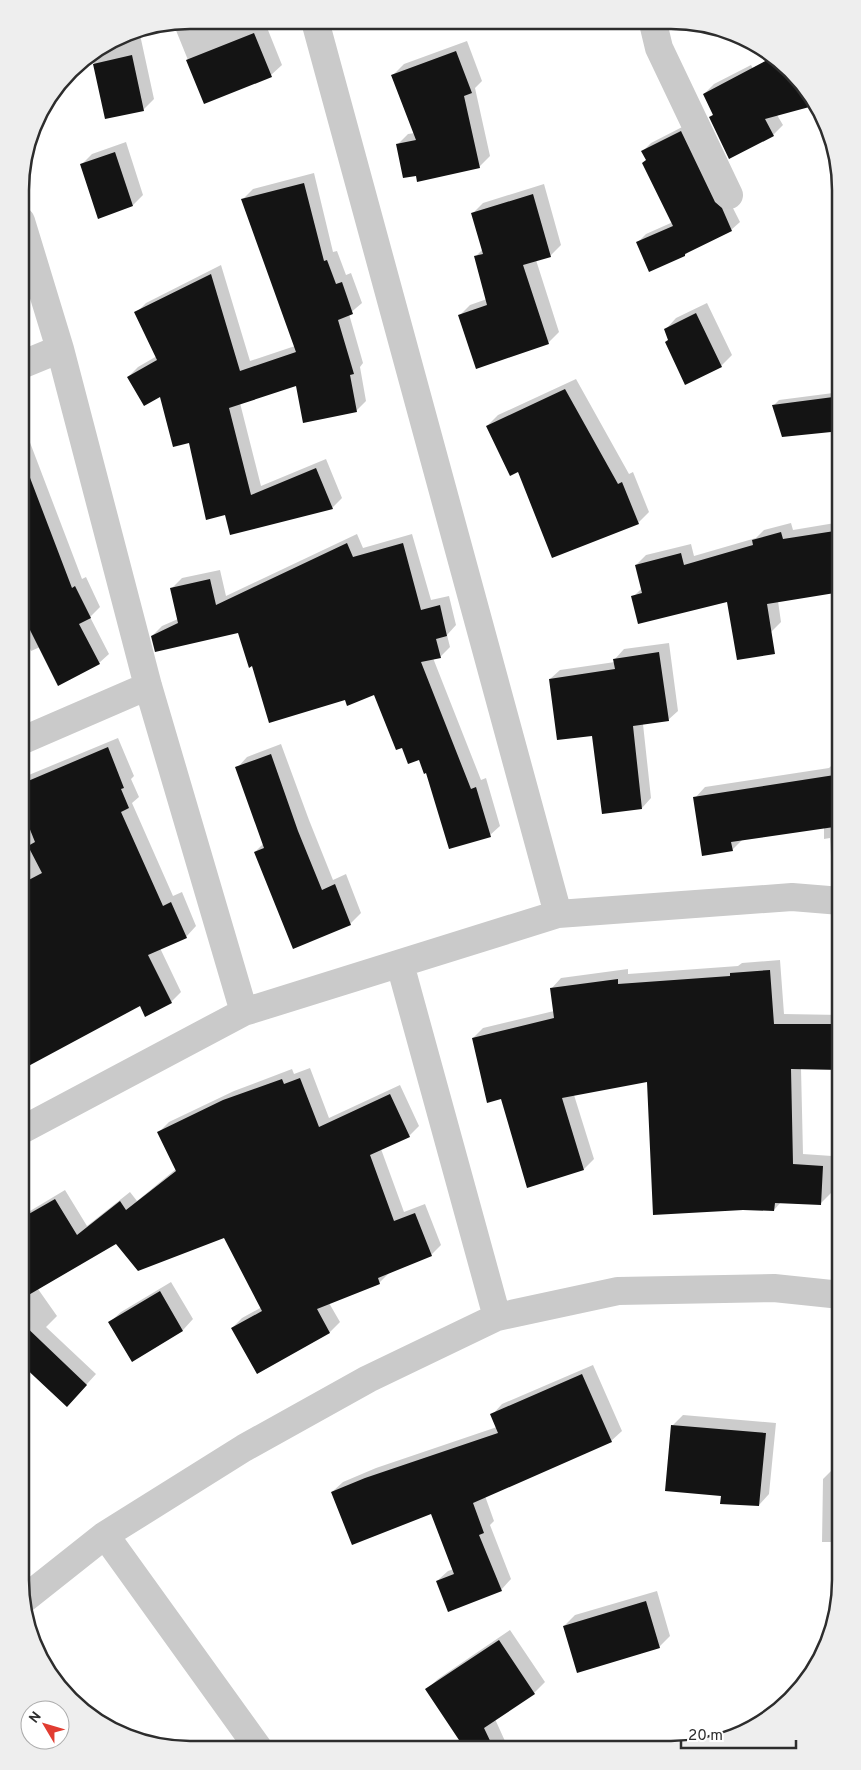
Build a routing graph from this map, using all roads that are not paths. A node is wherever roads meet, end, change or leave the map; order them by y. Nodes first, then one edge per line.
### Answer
1 (317, 29) edge
2 (654, 29) edge
3 (729, 195) dead end
4 (29, 247) edge
5 (60, 349) junction
6 (29, 362) edge
7 (148, 686) junction
8 (29, 738) edge
9 (832, 900) edge
10 (558, 914) junction
11 (400, 964) junction
12 (244, 1012) junction
13 (29, 1126) edge
14 (832, 1294) edge
15 (497, 1317) junction
16 (105, 1535) junction
17 (30, 1595) edge
18 (253, 1741) edge

1 - 10 street
2 - 3 street
4 - 5 street
5 - 6 street
5 - 7 street
7 - 8 street
7 - 12 street
9 - 10 street
10 - 11 street
11 - 12 street
11 - 15 street
12 - 13 street
14 - 15 street
15 - 16 street
16 - 17 street
16 - 18 street

